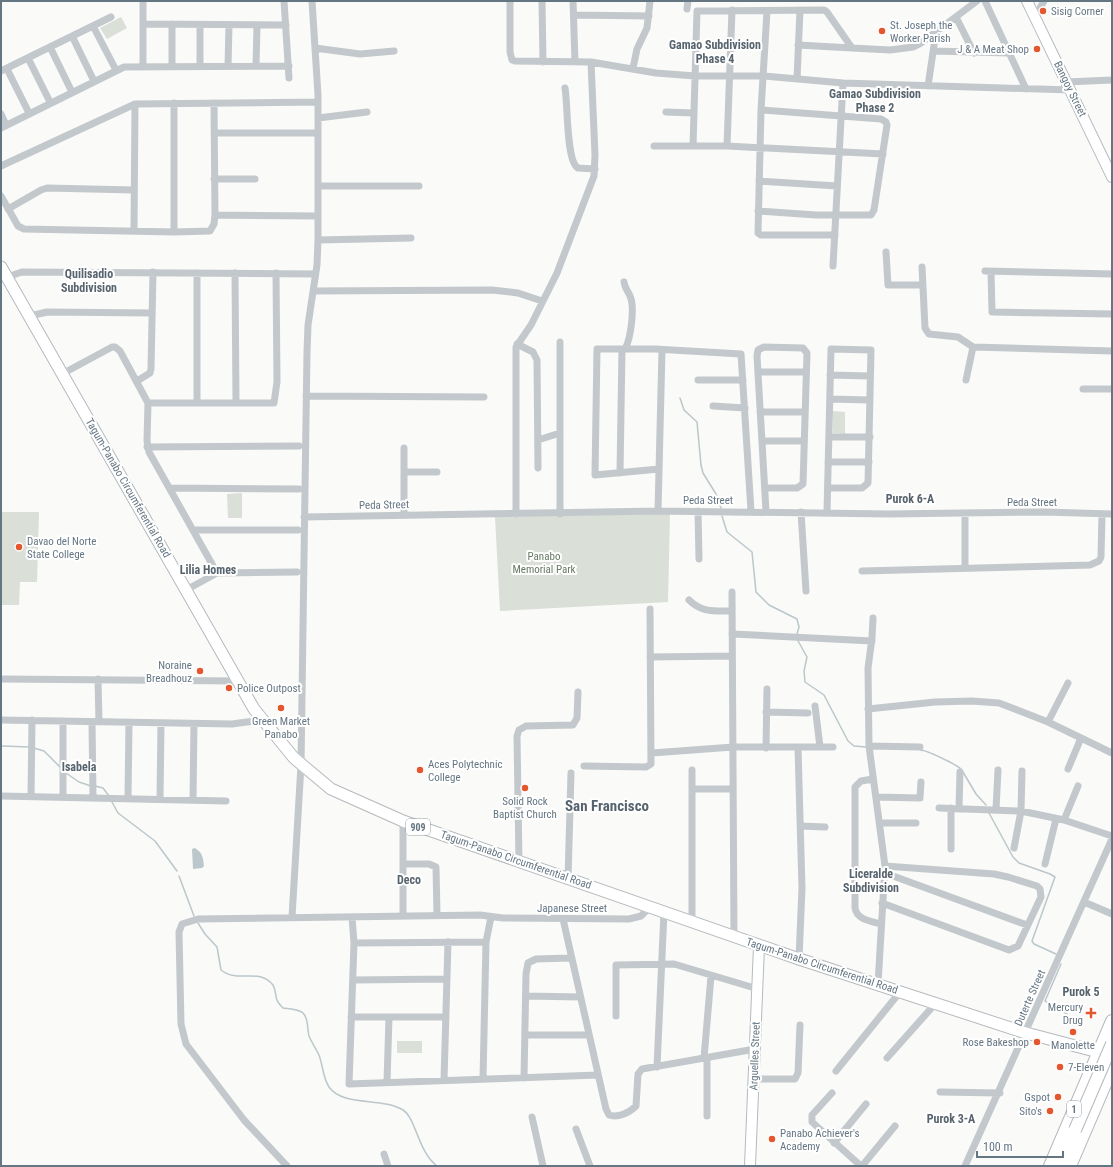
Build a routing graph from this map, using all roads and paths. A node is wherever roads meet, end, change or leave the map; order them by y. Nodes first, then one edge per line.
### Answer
1 (143, 1) edge
2 (284, 1) edge
3 (312, 1) edge
4 (510, 1) edge
5 (542, 1) edge
6 (573, 1) edge
7 (650, 1) edge
8 (688, 1) edge
9 (977, 1) edge
10 (985, 1) edge
11 (1027, 1) edge
12 (1044, 1) edge
13 (687, 9) dead end
14 (732, 10) junction
15 (800, 10) junction
16 (767, 11) junction
17 (574, 15) junction
18 (111, 16) dead end
19 (649, 16) junction
20 (956, 17) junction
21 (1034, 17) junction
22 (143, 24) junction
23 (172, 24) junction
24 (200, 24) junction
25 (229, 24) junction
26 (257, 24) junction
27 (286, 25) junction
28 (93, 26) junction
29 (936, 32) junction
30 (72, 36) junction
31 (798, 44) junction
32 (50, 47) junction
33 (315, 48) junction
34 (852, 48) junction
35 (394, 51) dead end
36 (934, 51) junction
37 (974, 53) junction
38 (1009, 53) junction
39 (28, 58) junction
40 (542, 62) junction
41 (574, 62) junction
42 (591, 62) junction
43 (143, 66) junction
44 (172, 66) junction
45 (200, 66) junction
46 (228, 66) junction
47 (256, 66) junction
48 (288, 66) junction
49 (634, 68) junction
50 (4, 70) edge
51 (116, 70) junction
52 (694, 76) junction
53 (729, 76) junction
54 (764, 76) junction
55 (289, 78) dead end
56 (797, 79) junction
57 (1112, 80) edge
58 (94, 81) junction
59 (843, 83) junction
60 (928, 86) junction
61 (1068, 86) junction
62 (565, 88) dead end
63 (1026, 89) junction
64 (72, 92) junction
65 (50, 102) junction
66 (214, 102) junction
67 (318, 102) junction
68 (174, 103) junction
69 (135, 104) junction
70 (761, 110) junction
71 (29, 112) junction
72 (367, 112) dead end
73 (666, 112) dead end
74 (694, 113) junction
75 (1, 114) edge
76 (840, 117) junction
77 (318, 118) junction
78 (4, 126) edge
79 (214, 133) junction
80 (318, 133) junction
81 (654, 146) dead end
82 (693, 146) junction
83 (727, 146) junction
84 (760, 147) junction
85 (839, 151) junction
86 (884, 154) junction
87 (1108, 160) edge
88 (1, 166) edge
89 (595, 169) junction
90 (1112, 177) edge
91 (214, 179) junction
92 (255, 179) dead end
93 (759, 181) junction
94 (318, 186) junction
95 (419, 186) dead end
96 (837, 186) junction
97 (134, 190) junction
98 (1, 196) edge
99 (8, 209) junction
100 (758, 211) junction
101 (214, 215) junction
102 (835, 215) junction
103 (318, 216) junction
104 (134, 230) junction
105 (174, 232) junction
106 (834, 235) junction
107 (411, 238) dead end
108 (318, 240) junction
109 (886, 252) dead end
110 (1, 266) edge
111 (833, 266) dead end
112 (922, 267) dead end
113 (152, 272) junction
114 (197, 273) junction
115 (235, 273) junction
116 (276, 273) junction
117 (315, 274) junction
118 (1112, 274) edge
119 (7, 277) junction
120 (624, 282) dead end
121 (922, 285) junction
122 (313, 291) junction
123 (542, 301) junction
124 (152, 313) junction
125 (1112, 314) edge
126 (30, 316) junction
127 (560, 342) dead end
128 (517, 344) junction
129 (973, 347) junction
130 (624, 349) junction
131 (662, 350) junction
132 (1112, 351) edge
133 (758, 372) junction
134 (806, 372) junction
135 (62, 374) junction
136 (830, 375) junction
137 (870, 376) junction
138 (698, 380) dead end
139 (743, 380) junction
140 (966, 380) dead end
141 (137, 381) junction
142 (1082, 389) dead end
143 (1112, 389) edge
144 (306, 396) junction
145 (484, 397) dead end
146 (830, 399) junction
147 (870, 400) junction
148 (148, 403) junction
149 (197, 403) junction
150 (236, 403) junction
151 (713, 406) dead end
152 (745, 408) junction
153 (760, 412) junction
154 (805, 412) junction
155 (560, 433) junction
156 (829, 437) junction
157 (870, 437) junction
158 (538, 440) junction
159 (804, 441) junction
160 (762, 442) junction
161 (299, 446) dead end
162 (148, 447) junction
163 (404, 448) dead end
164 (828, 462) junction
165 (869, 462) junction
166 (538, 468) dead end
167 (659, 469) junction
168 (404, 472) junction
169 (437, 472) dead end
170 (620, 473) junction
171 (170, 488) junction
172 (764, 488) junction
173 (828, 488) junction
174 (299, 490) dead end
175 (658, 511) junction
176 (698, 511) junction
177 (751, 512) junction
178 (766, 512) junction
179 (801, 512) junction
180 (827, 512) junction
181 (965, 513) junction
182 (516, 514) junction
183 (560, 514) junction
184 (1102, 514) junction
185 (1112, 514) edge
186 (404, 515) junction
187 (304, 518) junction
188 (193, 530) junction
189 (298, 530) dead end
190 (699, 558) dead end
191 (965, 568) junction
192 (862, 571) dead end
193 (297, 572) dead end
194 (217, 573) junction
195 (186, 590) junction
196 (806, 591) dead end
197 (732, 592) dead end
198 (689, 600) dead end
199 (650, 609) dead end
200 (732, 611) junction
201 (873, 618) dead end
202 (732, 634) junction
203 (872, 641) junction
204 (732, 656) junction
205 (650, 657) junction
206 (1, 679) edge
207 (98, 680) junction
208 (238, 681) junction
209 (1068, 683) dead end
210 (767, 689) dead end
211 (578, 692) dead end
212 (815, 706) dead end
213 (868, 709) junction
214 (766, 712) junction
215 (808, 712) dead end
216 (1, 720) edge
217 (32, 720) junction
218 (262, 720) junction
219 (63, 721) junction
220 (95, 722) junction
221 (129, 722) junction
222 (1048, 722) junction
223 (161, 723) junction
224 (194, 724) junction
225 (1081, 738) junction
226 (869, 746) junction
227 (733, 747) junction
228 (833, 747) dead end
229 (920, 747) dead end
230 (766, 748) junction
231 (798, 748) junction
232 (820, 748) junction
233 (652, 753) junction
234 (1112, 753) edge
235 (301, 765) junction
236 (584, 766) dead end
237 (1068, 769) dead end
238 (692, 770) dead end
239 (998, 770) dead end
240 (1022, 771) dead end
241 (960, 772) dead end
242 (571, 773) dead end
243 (873, 779) junction
244 (921, 782) dead end
245 (1078, 786) dead end
246 (692, 789) junction
247 (733, 789) junction
248 (1, 796) edge
249 (30, 796) junction
250 (63, 797) junction
251 (93, 797) junction
252 (876, 797) junction
253 (128, 798) junction
254 (160, 799) junction
255 (193, 800) junction
256 (226, 801) dead end
257 (939, 808) dead end
258 (955, 808) junction
259 (996, 809) junction
260 (1021, 811) junction
261 (1056, 819) junction
262 (1064, 820) junction
263 (403, 821) junction
264 (880, 823) junction
265 (916, 823) dead end
266 (801, 826) junction
267 (825, 827) dead end
268 (1112, 838) edge
269 (1014, 848) dead end
270 (951, 849) dead end
271 (519, 862) junction
272 (403, 864) junction
273 (1045, 864) dead end
274 (885, 870) junction
275 (568, 879) junction
276 (1084, 902) junction
277 (882, 903) junction
278 (650, 907) junction
279 (664, 912) junction
280 (1112, 914) edge
281 (437, 915) junction
282 (403, 916) junction
283 (292, 917) junction
284 (352, 917) junction
285 (491, 917) junction
286 (563, 919) junction
287 (692, 922) junction
288 (880, 924) junction
289 (1027, 925) junction
290 (734, 937) junction
291 (448, 942) junction
292 (486, 942) junction
293 (354, 943) junction
294 (758, 946) junction
295 (572, 958) junction
296 (799, 959) junction
297 (661, 964) junction
298 (711, 976) junction
299 (447, 979) junction
300 (352, 980) junction
301 (878, 984) junction
302 (758, 989) junction
303 (900, 992) junction
304 (526, 996) junction
305 (580, 997) junction
306 (935, 1004) junction
307 (616, 1016) dead end
308 (351, 1017) junction
309 (389, 1017) junction
310 (446, 1017) junction
311 (1112, 1021) edge
312 (800, 1025) dead end
313 (1026, 1033) junction
314 (525, 1035) junction
315 (588, 1035) junction
316 (1112, 1044) edge
317 (755, 1049) junction
318 (1098, 1052) junction
319 (1112, 1056) edge
320 (706, 1057) junction
321 (887, 1058) dead end
322 (657, 1067) junction
323 (1112, 1068) edge
324 (836, 1071) dead end
325 (598, 1075) junction
326 (524, 1078) junction
327 (483, 1079) junction
328 (754, 1079) junction
329 (444, 1080) junction
330 (387, 1082) junction
331 (940, 1092) dead end
332 (1000, 1092) junction
333 (832, 1093) dead end
334 (866, 1104) dead end
335 (707, 1116) dead end
336 (532, 1117) dead end
337 (894, 1126) dead end
338 (576, 1129) dead end
339 (834, 1143) junction
340 (384, 1154) dead end
341 (287, 1166) edge
342 (388, 1166) edge
343 (542, 1166) edge
344 (590, 1166) edge
345 (750, 1166) edge
346 (862, 1166) edge
347 (966, 1166) edge
348 (1050, 1166) edge
349 (1059, 1166) edge
350 (1070, 1166) edge

1 - 22 street
2 - 27 street
3 - 33 street
4 - 40 street
5 - 40 street
6 - 17 street
7 - 19 street
8 - 13 street
9 - 20 street
10 - 38 street
11 - 21 street, Bangoy Street
12 - 21 street
14 - 16 street
14 - 52 street
14 - 53 street
15 - 16 street
15 - 31 street
15 - 34 street
16 - 54 street
17 - 19 street
17 - 41 street
18 - 28 street
19 - 49 street
20 - 29 street
20 - 37 street
21 - 61 street, Bangoy Street
22 - 23 street
22 - 43 street
23 - 24 street
23 - 44 street
24 - 25 street
24 - 45 street
25 - 26 street
25 - 46 street
26 - 27 street
26 - 47 street
27 - 48 street
28 - 30 street
28 - 51 street
29 - 34 street
29 - 36 street
30 - 32 street
30 - 58 street
31 - 34 street
31 - 56 street
32 - 39 street
32 - 64 street
33 - 35 street
33 - 67 street
36 - 37 street
36 - 60 street
37 - 38 street
38 - 63 street
39 - 50 street
39 - 65 street
40 - 41 street
41 - 42 street
42 - 49 street
42 - 89 street
43 - 44 street
43 - 51 street
44 - 45 street
45 - 46 street
46 - 47 street
47 - 48 street
48 - 55 street
49 - 52 street
50 - 71 street
51 - 58 street
52 - 53 street
52 - 74 street
53 - 54 street
53 - 83 street
54 - 56 street
54 - 70 street
56 - 59 street
57 - 61 street
58 - 64 street
59 - 60 street
59 - 76 street
60 - 63 street
61 - 63 street
61 - 87 street, Bangoy Street
62 - 89 street
64 - 65 street
65 - 71 street
66 - 67 street
66 - 68 street
66 - 79 street
67 - 77 street
68 - 69 street
68 - 105 street
69 - 88 street
69 - 97 street
70 - 76 street
70 - 84 street
71 - 78 street
72 - 77 street
73 - 74 street
74 - 82 street
75 - 78 street
76 - 85 street
76 - 86 street
77 - 80 street
79 - 80 street
79 - 91 street
80 - 94 street
81 - 82 street
82 - 83 street
83 - 84 street
84 - 85 street
84 - 93 street
85 - 86 street
85 - 96 street
86 - 102 street
87 - 90 street, Bangoy Street
89 - 123 street
91 - 92 street
91 - 101 street
93 - 96 street
93 - 100 street
94 - 95 street
94 - 103 street
96 - 102 street
97 - 99 street
97 - 104 street
98 - 99 street
99 - 104 street
100 - 102 street
100 - 106 street
101 - 103 street
101 - 105 street
102 - 106 street
103 - 108 street
104 - 105 street
106 - 111 street
107 - 108 street
108 - 117 street
109 - 121 street
110 - 119 main road, Tagum-Panabo Circumferential Road / 909
112 - 121 street
113 - 114 street
113 - 119 street
113 - 124 street
114 - 115 street
114 - 149 street
115 - 116 street
115 - 150 street
116 - 117 street
116 - 150 street
117 - 122 street
118 - 125 street
119 - 126 main road, Tagum-Panabo Circumferential Road / 909
120 - 130 street
121 - 129 street
122 - 123 street
122 - 144 street
123 - 128 street
124 - 126 street
124 - 141 street
126 - 135 main road, Tagum-Panabo Circumferential Road / 909
127 - 155 street
128 - 158 street
128 - 182 street
129 - 132 street
129 - 140 street
130 - 131 street
130 - 170 street
130 - 170 street
131 - 139 street
131 - 167 street
133 - 134 street
133 - 134 street
133 - 153 street
134 - 154 street
135 - 141 street
135 - 195 main road, Tagum-Panabo Circumferential Road / 909
136 - 137 street
136 - 137 street
136 - 146 street
137 - 147 street
138 - 139 street
139 - 152 street
141 - 148 street
142 - 143 street
144 - 145 street
144 - 187 street
146 - 147 street
146 - 156 street
147 - 157 street
148 - 149 street
148 - 162 street
149 - 150 street
151 - 152 street
152 - 177 street
153 - 154 street
153 - 160 street
154 - 159 street
155 - 158 street
155 - 183 street
156 - 157 street
156 - 164 street
157 - 165 street
158 - 166 street
159 - 160 street
159 - 172 street
160 - 172 street
161 - 162 street
162 - 171 street
163 - 168 street
164 - 165 street
164 - 173 street
165 - 173 street
167 - 170 street
167 - 175 street
168 - 169 street
168 - 186 street
171 - 174 street
171 - 188 street
172 - 178 street
173 - 180 street
175 - 176 street, Peda Street
175 - 183 street, Peda Street
176 - 177 street, Peda Street
176 - 190 street
177 - 178 street, Peda Street
178 - 179 street, Peda Street
179 - 180 street, Peda Street
179 - 196 street
180 - 181 street, Peda Street
181 - 184 street, Peda Street
181 - 191 street
182 - 183 street, Peda Street
182 - 186 street, Peda Street
184 - 185 street, Peda Street
184 - 191 street
186 - 187 street, Peda Street
187 - 235 street
188 - 189 street
188 - 194 street
191 - 192 street
193 - 194 street
194 - 195 street
195 - 208 main road, Tagum-Panabo Circumferential Road / 909
197 - 200 street
198 - 200 street
199 - 205 street
200 - 202 street
201 - 203 street
202 - 203 street
202 - 204 street
203 - 213 street
204 - 205 street
204 - 227 street
205 - 233 street
206 - 207 street
207 - 208 street
207 - 220 street
208 - 218 main road, Tagum-Panabo Circumferential Road / 909
209 - 222 street
210 - 214 street
211 - 271 street
212 - 232 street
213 - 222 street
213 - 226 street
214 - 215 street
214 - 230 street
216 - 217 street
217 - 219 street
217 - 249 street
218 - 224 street
218 - 235 main road, Tagum-Panabo Circumferential Road / 909
219 - 220 street
219 - 250 street
220 - 221 street
220 - 251 street
221 - 223 street
221 - 253 street
222 - 225 street
223 - 224 street
223 - 254 street
224 - 255 street
225 - 234 street
225 - 237 street
226 - 229 street
226 - 243 street
227 - 230 street
227 - 233 street
227 - 247 street
228 - 232 street
230 - 231 street
231 - 232 street
231 - 266 street
233 - 236 street
235 - 263 main road, Tagum-Panabo Circumferential Road / 909
235 - 283 street
238 - 246 street
239 - 259 street
240 - 260 street
241 - 258 street
242 - 275 street
243 - 252 street
243 - 288 street
244 - 252 street
245 - 262 street
246 - 247 street
246 - 287 street
247 - 290 street
248 - 249 street
249 - 250 street
250 - 251 street
251 - 253 street
252 - 264 street
253 - 254 street
254 - 255 street
255 - 256 street
257 - 258 street
258 - 259 street
258 - 270 street
259 - 260 street
260 - 261 street
260 - 269 street
261 - 262 street
261 - 273 street
262 - 268 street
263 - 271 main road, Tagum-Panabo Circumferential Road / 909
263 - 272 street
264 - 265 street
264 - 274 street
266 - 267 street
266 - 296 street
268 - 276 street, Duterte Street
271 - 275 main road, Tagum-Panabo Circumferential Road / 909
272 - 281 street
272 - 282 street
274 - 277 street
274 - 289 street
274 - 289 street
275 - 278 main road, Tagum-Panabo Circumferential Road / 909
276 - 280 street
276 - 313 street, Duterte Street
277 - 288 street
277 - 289 street
278 - 279 main road, Tagum-Panabo Circumferential Road / 909
278 - 286 street, Japanese Street
279 - 287 main road, Tagum-Panabo Circumferential Road / 909
279 - 297 street
281 - 282 street, Japanese Street
281 - 285 street, Japanese Street
282 - 284 street, Japanese Street
283 - 284 street, Japanese Street
283 - 341 street, Japanese Street
284 - 293 street
285 - 286 street, Japanese Street
285 - 292 street
286 - 295 street
287 - 290 main road, Tagum-Panabo Circumferential Road / 909
288 - 301 street
290 - 294 main road, Tagum-Panabo Circumferential Road / 909
291 - 292 street
291 - 293 street
291 - 299 street
292 - 327 street
293 - 300 street
294 - 296 main road, Tagum-Panabo Circumferential Road / 909
294 - 302 street, Arguelles Street
295 - 304 street
295 - 305 street
296 - 301 main road, Tagum-Panabo Circumferential Road / 909
297 - 298 street
297 - 307 street
297 - 322 street
298 - 302 street
298 - 320 street
299 - 300 street
299 - 310 street
300 - 308 street
301 - 303 main road, Tagum-Panabo Circumferential Road / 909
302 - 317 street, Arguelles Street
303 - 306 main road, Tagum-Panabo Circumferential Road / 909
303 - 324 street
304 - 305 street
304 - 314 street
305 - 315 street
306 - 313 main road, Tagum-Panabo Circumferential Road / 909
306 - 321 street
308 - 309 street
308 - 330 street
309 - 310 street
309 - 330 street
310 - 329 street
311 - 318 highway, 1
312 - 328 street
313 - 318 main road, Tagum-Panabo Circumferential Road / 909
313 - 332 street, Duterte Street
314 - 315 street
314 - 326 street
315 - 325 street
316 - 349 highway, 1, bridge
317 - 320 street
317 - 328 street, Arguelles Street
318 - 319 main road, Tagum-Panabo Circumferential Road / 909
318 - 348 highway, 1
320 - 322 street
320 - 335 street
322 - 325 street
323 - 350 highway, 1
325 - 326 street
326 - 327 street
327 - 329 street
328 - 345 street, Arguelles Street
329 - 330 street
331 - 332 street
332 - 347 street, Duterte Street
333 - 339 street
334 - 339 street
336 - 343 street
337 - 346 street
338 - 344 street
339 - 346 street
340 - 342 street

